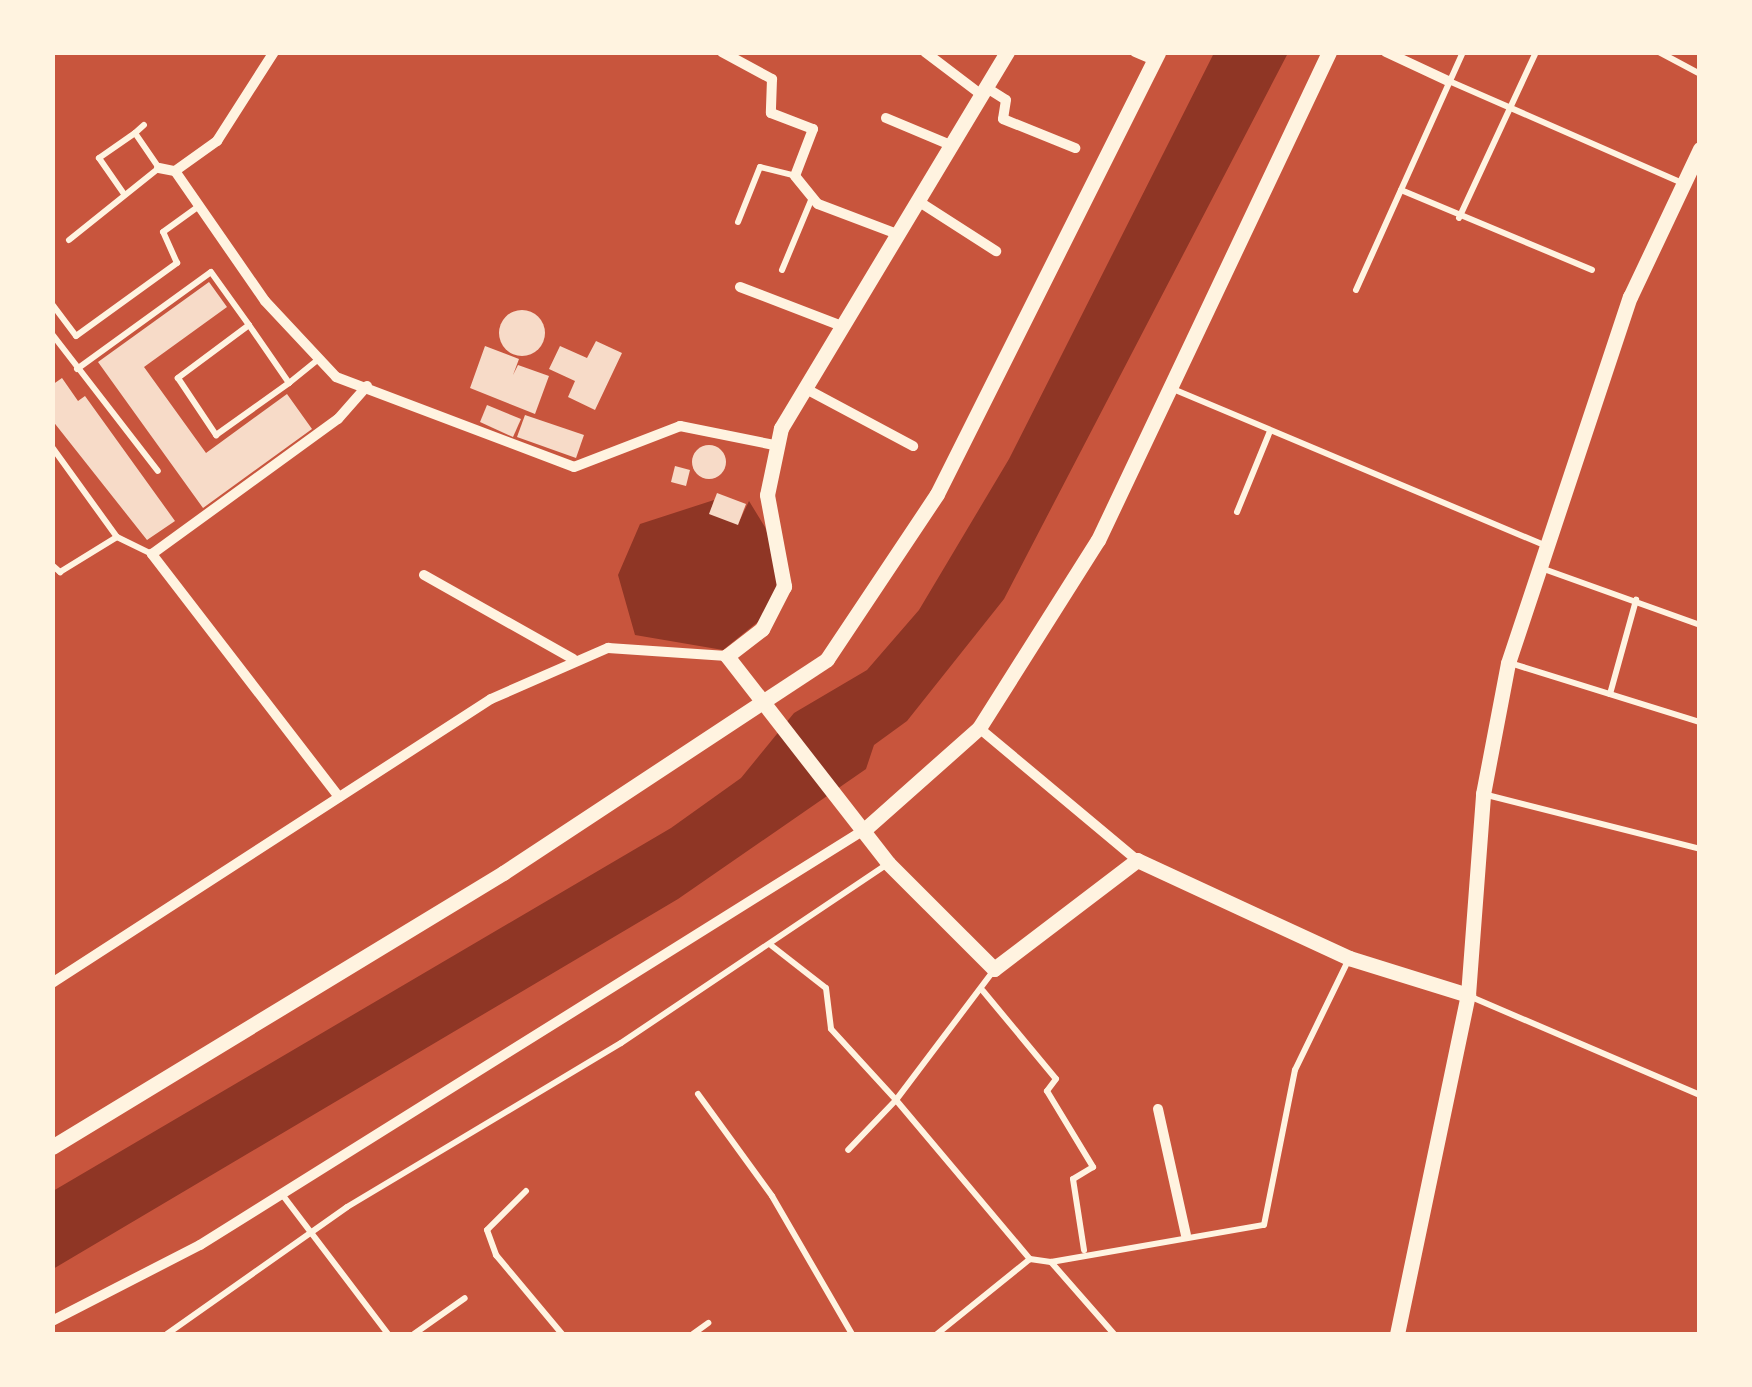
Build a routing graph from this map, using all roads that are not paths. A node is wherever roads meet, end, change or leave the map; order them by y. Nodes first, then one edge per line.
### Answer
1 (274, 52) edge
2 (722, 52) edge
3 (926, 52) edge
4 (1007, 52) edge
5 (1135, 52) edge
6 (1330, 52) edge
7 (1386, 52) edge
8 (1462, 52) edge
9 (1536, 52) edge
10 (1659, 52) edge
11 (1156, 56) edge
12 (1700, 74) edge
13 (1448, 81) junction
14 (985, 92) junction
15 (1512, 109) junction
16 (886, 118) dead end
17 (144, 126) dead end
18 (135, 133) junction
19 (948, 144) junction
20 (1075, 148) dead end
21 (1700, 149) edge
22 (158, 168) junction
23 (175, 170) junction
24 (795, 176) junction
25 (1684, 183) junction
26 (1400, 190) junction
27 (124, 194) junction
28 (812, 197) junction
29 (918, 201) junction
30 (199, 206) junction
31 (1460, 218) junction
32 (738, 222) dead end
33 (897, 234) junction
34 (69, 240) dead end
35 (996, 250) dead end
36 (782, 270) dead end
37 (1592, 270) dead end
38 (740, 288) dead end
39 (1356, 290) dead end
40 (52, 304) edge
41 (249, 325) junction
42 (845, 328) junction
43 (52, 334) edge
44 (316, 362) junction
45 (77, 369) junction
46 (289, 383) junction
47 (367, 386) junction
48 (1173, 388) junction
49 (810, 390) junction
50 (1270, 431) junction
51 (774, 445) junction
52 (912, 446) dead end
53 (52, 448) edge
54 (158, 470) dead end
55 (1237, 512) dead end
56 (117, 537) junction
57 (1545, 546) junction
58 (152, 554) junction
59 (52, 565) edge
60 (1540, 567) junction
61 (56, 575) edge
62 (424, 576) dead end
63 (1636, 600) junction
64 (1700, 625) edge
65 (726, 656) junction
66 (573, 659) junction
67 (1508, 663) junction
68 (1610, 694) junction
69 (765, 704) junction
70 (1700, 722) edge
71 (979, 728) junction
72 (1483, 794) junction
73 (340, 798) junction
74 (864, 830) junction
75 (1700, 849) edge
76 (1137, 860) junction
77 (888, 863) junction
78 (772, 946) junction
79 (1349, 958) junction
80 (994, 969) junction
81 (52, 982) edge
82 (983, 991) junction
83 (1468, 995) junction
84 (698, 1094) dead end
85 (1700, 1094) edge
86 (896, 1100) junction
87 (1158, 1109) dead end
88 (52, 1147) edge
89 (848, 1150) dead end
90 (526, 1192) dead end
91 (281, 1194) junction
92 (1186, 1235) junction
93 (308, 1237) junction
94 (1084, 1250) junction
95 (1030, 1259) junction
96 (1051, 1262) junction
97 (465, 1298) dead end
98 (52, 1321) edge
99 (708, 1323) dead end
100 (167, 1334) edge
101 (388, 1334) edge
102 (414, 1334) edge
103 (562, 1334) edge
104 (693, 1334) edge
105 (852, 1334) edge
106 (937, 1334) edge
107 (1114, 1334) edge
108 (1396, 1334) edge

1 - 23 street
2 - 24 street
3 - 14 street
4 - 14 street
5 - 11 street
6 - 48 street
7 - 13 street
8 - 13 lane
9 - 15 lane
10 - 12 lane
11 - 69 street
13 - 15 lane
13 - 26 lane
14 - 19 street
14 - 20 street
15 - 25 lane
15 - 31 lane
16 - 19 street
17 - 18 lane
18 - 22 lane
18 - 27 lane
19 - 29 street
21 - 25 street
22 - 23 street
22 - 27 lane
23 - 30 street
24 - 28 street
24 - 32 lane
25 - 57 street
26 - 31 lane
26 - 39 lane
27 - 34 lane
28 - 33 street
28 - 36 lane
29 - 33 street
29 - 35 street
30 - 40 lane
30 - 44 street
31 - 37 lane
33 - 42 street
38 - 42 street
41 - 45 lane
41 - 46 lane
41 - 46 lane
42 - 49 street
43 - 45 lane
44 - 46 lane
44 - 47 street
45 - 54 lane
47 - 51 street
47 - 58 street
48 - 50 lane
48 - 71 street
49 - 51 street
49 - 52 street
50 - 55 lane
50 - 57 lane
51 - 65 street
53 - 56 lane
56 - 58 lane
56 - 61 lane
57 - 60 street
58 - 73 street
59 - 61 lane
60 - 63 lane
60 - 67 street
62 - 66 street
63 - 64 lane
63 - 68 lane
65 - 66 street
65 - 69 street
66 - 73 street
67 - 68 lane
67 - 72 street
68 - 70 lane
69 - 74 street
69 - 88 street
71 - 74 street
71 - 76 street
72 - 75 lane
72 - 83 street
73 - 81 street
74 - 77 street
74 - 91 street
76 - 79 street
76 - 80 street
77 - 78 lane
77 - 80 street
78 - 86 lane
78 - 93 lane
79 - 83 street
79 - 92 lane
80 - 82 lane
82 - 86 lane
82 - 94 lane
83 - 85 lane
83 - 108 street
84 - 105 lane
86 - 89 lane
86 - 95 lane
87 - 92 street
90 - 103 lane
91 - 93 lane
91 - 98 street
92 - 94 lane
93 - 100 lane
93 - 101 lane
94 - 96 lane
95 - 96 lane
95 - 106 lane
96 - 107 lane
97 - 102 lane
99 - 104 lane

